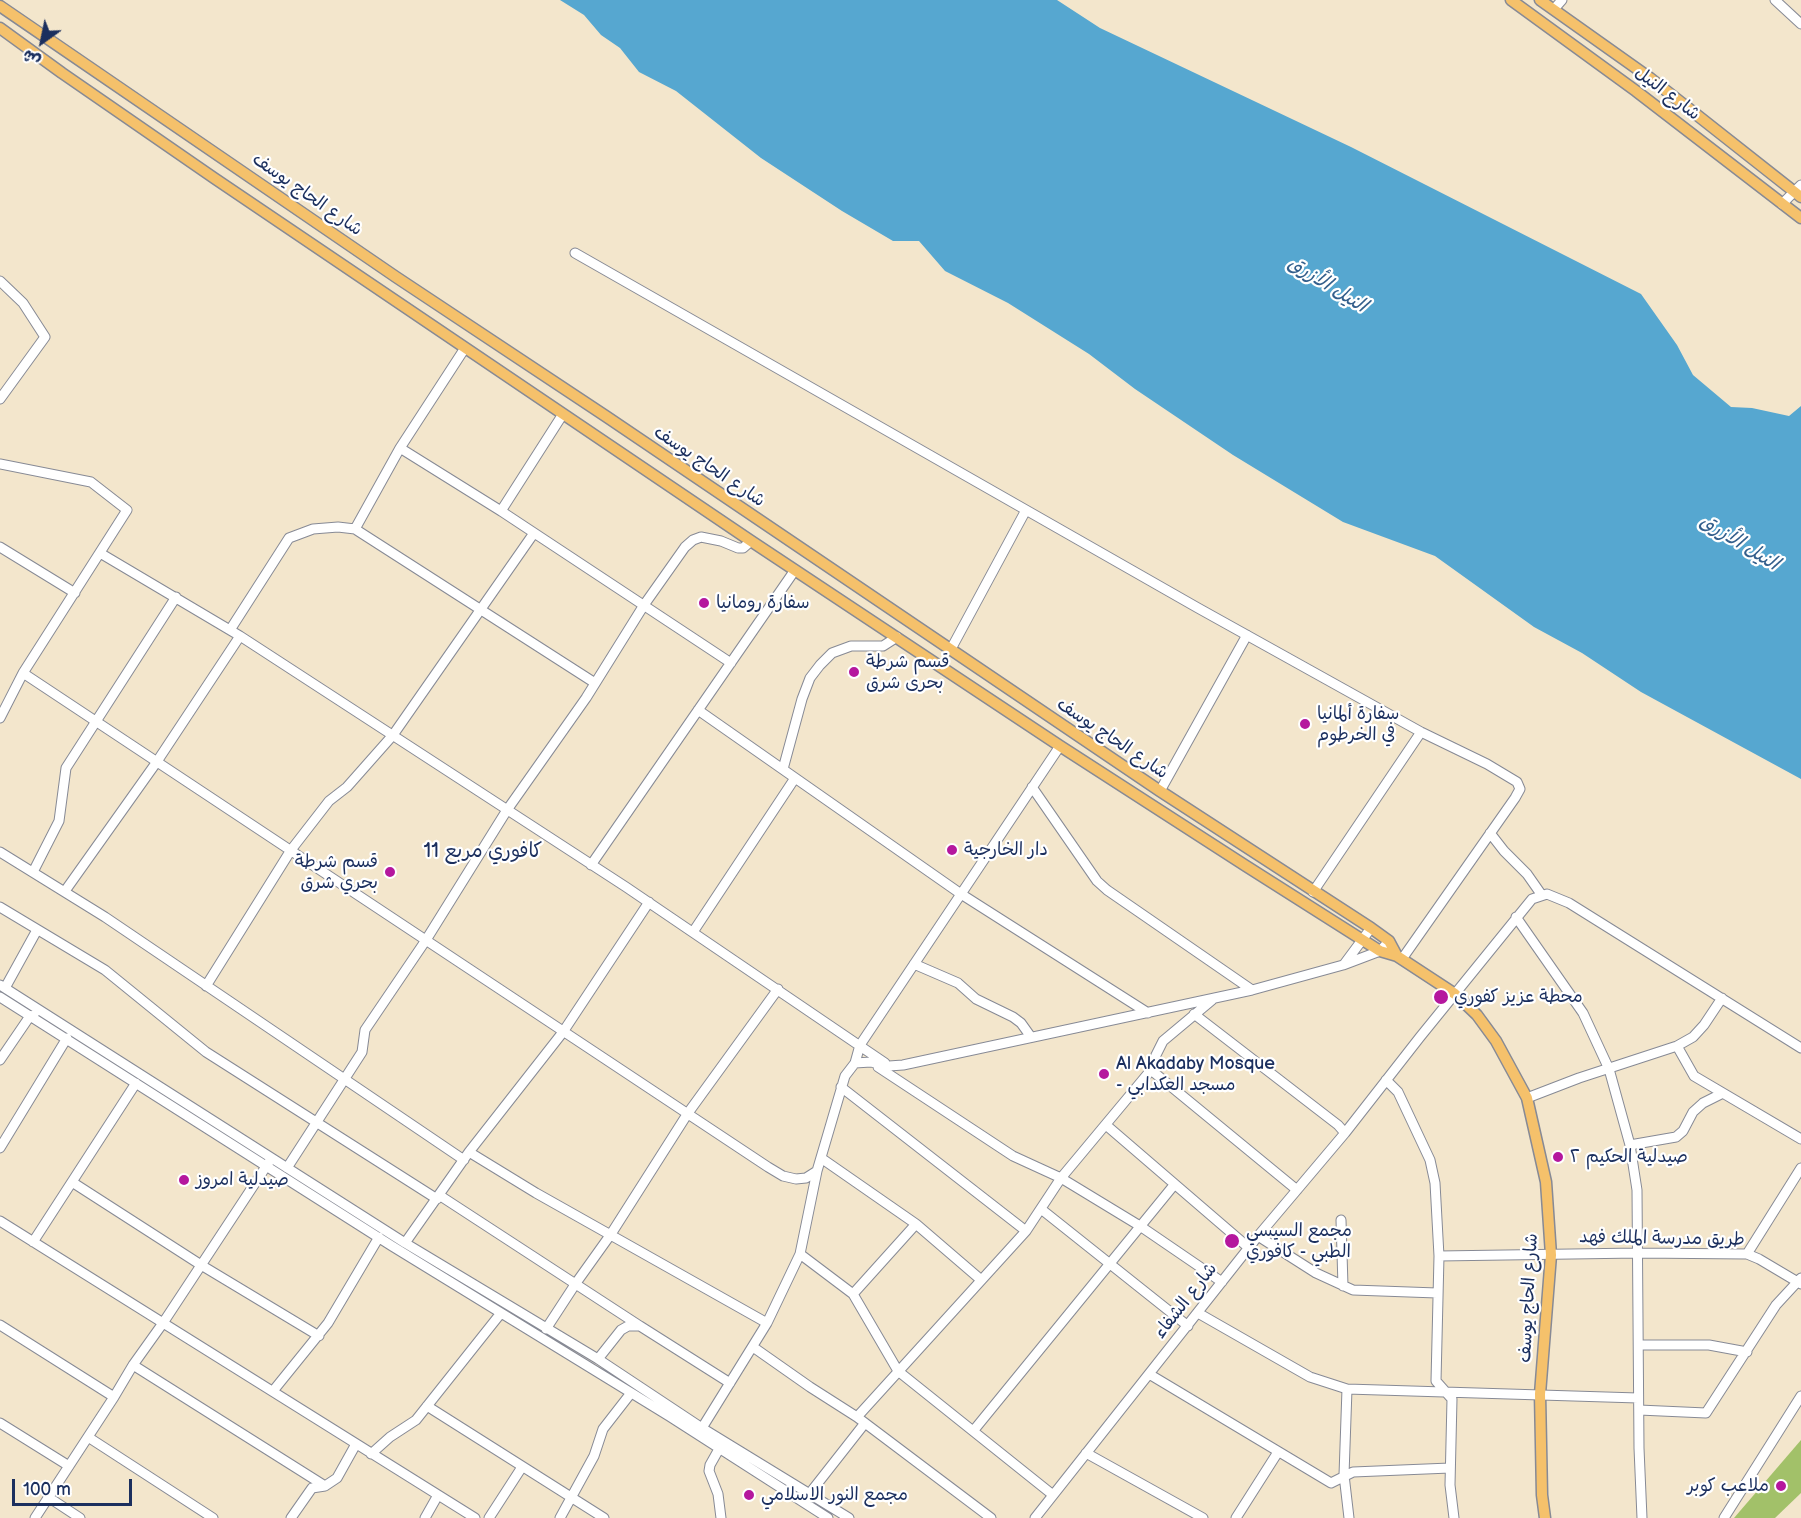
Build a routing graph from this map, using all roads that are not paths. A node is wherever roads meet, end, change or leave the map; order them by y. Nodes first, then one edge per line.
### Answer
1 (1511, 0) edge
2 (1540, 0) edge
3 (1562, 0) edge
4 (1775, 0) edge
5 (0, 6) edge
6 (1554, 9) junction
7 (1801, 24) edge
8 (0, 28) edge
9 (1799, 191) edge
10 (1782, 204) junction
11 (307, 216) junction
12 (1801, 218) edge
13 (296, 233) junction
14 (575, 253) dead end
15 (0, 281) edge
16 (465, 348) junction
17 (0, 399) edge
18 (563, 414) junction
19 (400, 448) junction
20 (0, 464) edge
21 (1026, 510) junction
22 (501, 511) junction
23 (355, 529) junction
24 (534, 533) junction
25 (751, 541) junction
26 (0, 547) edge
27 (100, 553) junction
28 (795, 570) junction
29 (75, 593) junction
30 (176, 597) junction
31 (644, 605) junction
32 (482, 609) junction
33 (908, 620) junction
34 (230, 630) junction
35 (1247, 635) junction
36 (240, 636) junction
37 (897, 638) junction
38 (951, 649) junction
39 (730, 663) junction
40 (23, 674) junction
41 (595, 683) junction
42 (698, 710) junction
43 (1, 716) edge
44 (94, 723) junction
45 (1421, 732) junction
46 (393, 735) junction
47 (1059, 746) junction
48 (156, 763) junction
49 (783, 769) junction
50 (795, 778) junction
51 (1032, 787) junction
52 (1160, 791) junction
53 (507, 810) junction
54 (1490, 833) junction
55 (291, 850) junction
56 (0, 852) edge
57 (591, 865) junction
58 (33, 872) junction
59 (65, 891) junction
60 (1313, 892) junction
61 (961, 894) junction
62 (1541, 894) junction
63 (649, 903) junction
64 (0, 907) edge
65 (1516, 917) junction
66 (1371, 928) junction
67 (37, 930) junction
68 (693, 932) junction
69 (426, 940) junction
70 (1364, 940) junction
71 (1389, 941) junction
72 (1380, 951) junction
73 (1399, 957) junction
74 (914, 964) junction
75 (1343, 965) junction
76 (206, 986) junction
77 (778, 989) junction
78 (2, 990) edge
79 (1252, 990) junction
80 (1455, 994) junction
81 (1215, 998) junction
82 (1722, 998) junction
83 (44, 1013) junction
84 (1148, 1013) junction
85 (1194, 1014) junction
86 (30, 1016) junction
87 (563, 1032) junction
88 (1031, 1037) junction
89 (67, 1038) junction
90 (860, 1045) junction
91 (1677, 1046) junction
92 (1801, 1048) edge
93 (0, 1060) edge
94 (871, 1062) junction
95 (855, 1063) junction
96 (889, 1066) junction
97 (1609, 1069) junction
98 (1151, 1070) junction
99 (344, 1079) junction
100 (1386, 1080) junction
101 (136, 1083) junction
102 (841, 1087) junction
103 (1723, 1094) junction
104 (1527, 1098) junction
105 (688, 1113) junction
106 (316, 1122) junction
107 (1106, 1125) junction
108 (1345, 1133) junction
109 (1801, 1139) edge
110 (1630, 1144) junction
111 (0, 1148) edge
112 (467, 1156) junction
113 (821, 1158) junction
114 (269, 1162) junction
115 (287, 1168) junction
116 (1801, 1168) edge
117 (817, 1171) junction
118 (1061, 1178) junction
119 (72, 1182) junction
120 (1174, 1185) junction
121 (1297, 1190) junction
122 (438, 1197) junction
123 (1041, 1209) junction
124 (1341, 1220) dead end
125 (0, 1221) edge
126 (916, 1224) junction
127 (1140, 1226) junction
128 (1026, 1231) junction
129 (611, 1234) junction
130 (1258, 1236) junction
131 (379, 1238) junction
132 (33, 1242) junction
133 (405, 1243) junction
134 (1249, 1248) junction
135 (1638, 1253) junction
136 (800, 1254) junction
137 (1747, 1254) junction
138 (1551, 1255) junction
139 (1439, 1256) junction
140 (1110, 1263) junction
141 (201, 1265) junction
142 (980, 1279) junction
143 (1800, 1281) edge
144 (1221, 1282) junction
145 (576, 1283) junction
146 (1343, 1286) junction
147 (1437, 1293) junction
148 (853, 1294) junction
149 (501, 1313) junction
150 (1198, 1313) junction
151 (163, 1323) junction
152 (767, 1323) junction
153 (0, 1325) edge
154 (640, 1326) junction
155 (1188, 1326) junction
156 (546, 1329) junction
157 (318, 1336) junction
158 (1639, 1345) junction
159 (753, 1347) junction
160 (1747, 1352) junction
161 (598, 1359) junction
162 (133, 1365) junction
163 (898, 1371) junction
164 (1149, 1374) junction
165 (730, 1383) junction
166 (1347, 1389) junction
167 (273, 1391) junction
168 (1445, 1391) junction
169 (631, 1394) junction
170 (1540, 1394) junction
171 (1801, 1396) edge
172 (114, 1397) junction
173 (1638, 1398) junction
174 (427, 1406) junction
175 (1639, 1410) junction
176 (861, 1420) junction
177 (0, 1423) edge
178 (702, 1428) junction
179 (974, 1430) junction
180 (88, 1437) junction
181 (356, 1444) junction
182 (719, 1449) junction
183 (1278, 1452) junction
184 (1086, 1453) junction
185 (372, 1454) junction
186 (69, 1466) junction
187 (522, 1467) junction
188 (1450, 1468) junction
189 (1344, 1476) junction
190 (325, 1486) junction
191 (810, 1493) junction
192 (438, 1495) junction
193 (1053, 1495) junction
194 (48, 1497) junction
195 (572, 1498) junction
196 (810, 1507) junction
197 (35, 1518) edge
198 (80, 1518) edge
199 (213, 1518) edge
200 (291, 1518) edge
201 (425, 1518) edge
202 (475, 1518) edge
203 (489, 1518) edge
204 (560, 1518) edge
205 (604, 1518) edge
206 (721, 1518) edge
207 (828, 1518) edge
208 (849, 1518) edge
209 (991, 1518) edge
210 (1035, 1518) edge
211 (1203, 1518) edge
212 (1236, 1518) edge
213 (1349, 1518) edge
214 (1454, 1518) edge
215 (1545, 1518) edge
216 (1642, 1518) edge
217 (1724, 1518) edge

1 - 10 main road, شارع النيل
2 - 6 main road, شارع النيل
3 - 6 street
4 - 7 street
5 - 11 main road, شارع الحاج يوسف
6 - 9 main road, شارع النيل
8 - 13 main road, شارع الحاج يوسف
9 - 10 street
10 - 12 main road, شارع النيل
11 - 13 main road
11 - 33 main road, شارع الحاج يوسف
13 - 16 main road, شارع الحاج يوسف
14 - 21 street
15 - 17 street
16 - 18 main road, شارع الحاج يوسف
16 - 19 street
18 - 22 street
18 - 25 main road, شارع الحاج يوسف
19 - 22 street
19 - 23 street
20 - 27 street
21 - 35 street
21 - 38 street
22 - 24 street
23 - 32 street
23 - 34 street
24 - 31 street
24 - 32 street
25 - 28 main road, شارع الحاج يوسف
25 - 31 street
26 - 29 street
27 - 29 street
27 - 30 street
28 - 37 main road, شارع الحاج يوسف
28 - 39 street
29 - 40 street
30 - 34 street
30 - 44 street
31 - 39 street
31 - 41 street
32 - 41 street
32 - 46 street
33 - 37 main road
33 - 38 main road, شارع الحاج يوسف
34 - 36 street
35 - 45 street
35 - 52 street
36 - 46 street
36 - 48 street
37 - 47 main road, شارع الحاج يوسف
37 - 49 street
38 - 52 main road, شارع الحاج يوسف
39 - 42 street
40 - 43 street
40 - 44 street
41 - 53 street
42 - 49 street
42 - 57 street
44 - 48 street
44 - 58 street
45 - 54 street
45 - 60 street
46 - 53 street
46 - 55 street
47 - 51 street
47 - 70 main road, شارع الحاج يوسف
48 - 55 street
48 - 59 street
49 - 50 street
50 - 61 street
50 - 68 street
51 - 61 street
51 - 79 street
52 - 60 main road, شارع الحاج يوسف
53 - 57 street
53 - 69 street
54 - 62 street
54 - 73 street
55 - 69 street
55 - 76 street
56 - 58 street
57 - 63 street
58 - 59 street
59 - 76 street
60 - 66 main road, شارع الحاج يوسف
61 - 74 street
61 - 84 street
62 - 65 street, شارع الشفاء
62 - 82 street
63 - 68 street
63 - 87 street
64 - 67 street
65 - 80 street, شارع الشفاء
65 - 97 street
66 - 70 street
66 - 71 main road, شارع الحاج يوسف
67 - 78 street
67 - 106 street
68 - 77 street
69 - 87 street
69 - 99 street
70 - 72 main road, شارع الحاج يوسف
70 - 75 street
71 - 72 street
71 - 73 main road, شارع الحاج يوسف
72 - 73 main road, شارع الحاج يوسف
72 - 75 street
73 - 80 main road, شارع الحاج يوسف
74 - 88 street
74 - 90 street
75 - 79 street
76 - 99 street
77 - 90 street
77 - 105 street
78 - 83 street
78 - 86 street
79 - 81 street
80 - 100 street, شارع الشفاء
80 - 104 main road, شارع الحاج يوسف
81 - 84 street
81 - 85 street
82 - 91 street
82 - 92 street
83 - 86 street
83 - 114 street
84 - 88 street
85 - 98 street
85 - 108 street
86 - 89 street
86 - 93 street
87 - 105 street
87 - 112 street
88 - 96 street
89 - 101 street
89 - 111 street
90 - 95 street
90 - 96 street
91 - 97 street
91 - 103 street
94 - 95 street
94 - 96 street
94 - 118 street
95 - 102 street
97 - 104 street
97 - 110 street
98 - 107 street
98 - 121 street
99 - 106 street
99 - 112 street
100 - 108 street, شارع الشفاء
100 - 139 street
101 - 114 street
101 - 119 street
102 - 113 street
102 - 128 street
103 - 109 street
103 - 110 street
104 - 138 main road, شارع الحاج يوسف
105 - 117 street
105 - 129 street
106 - 115 street
106 - 122 street
107 - 118 street
107 - 120 street
108 - 121 street, شارع الشفاء
110 - 135 street
112 - 122 street
112 - 129 street
113 - 117 street
113 - 126 street
114 - 115 street
114 - 131 street
114 - 141 street
115 - 133 street
116 - 137 street
117 - 136 street
118 - 123 street
118 - 127 street
119 - 132 street
119 - 141 street
120 - 127 street
120 - 134 street
121 - 130 street, شارع الشفاء
122 - 133 street
122 - 145 street
123 - 128 street
123 - 140 street
124 - 146 street
125 - 132 street
126 - 142 street
126 - 148 street
127 - 140 street
127 - 144 street
128 - 142 street
129 - 145 street
129 - 152 street
130 - 134 street, شارع الشفاء
130 - 146 street
131 - 149 street
131 - 157 street
132 - 151 street
133 - 156 street
134 - 144 street, شارع الشفاء
135 - 137 street, طريق مدرسة الملك فهد
135 - 138 street, طريق مدرسة الملك فهد
135 - 158 street
136 - 148 street
136 - 152 street
137 - 143 street, طريق مدرسة الملك فهد
138 - 139 street, طريق مدرسة الملك فهد
138 - 170 main road, شارع الحاج يوسف
139 - 147 street
140 - 155 street
140 - 179 street
141 - 151 street
141 - 157 street
142 - 163 street
143 - 160 street
144 - 150 street, شارع الشفاء
145 - 154 street
145 - 156 street
146 - 147 street
147 - 168 street
148 - 163 street
149 - 169 street
149 - 174 street
150 - 155 street, شارع الشفاء
150 - 166 street
151 - 162 street
151 - 167 street
152 - 159 street
153 - 172 street
154 - 161 street
154 - 165 street
155 - 164 street, شارع الشفاء
156 - 161 street
157 - 167 street
158 - 160 street
158 - 173 street
159 - 165 street
159 - 176 street
160 - 175 street
161 - 178 street
162 - 172 street
162 - 190 street
163 - 176 street
163 - 179 street
164 - 183 street
164 - 184 street, شارع الشفاء
165 - 178 street
166 - 168 street
166 - 189 street
167 - 181 street
168 - 170 street
168 - 188 street
169 - 182 street
169 - 195 street
170 - 173 street
170 - 215 main road, شارع الحاج يوسف
171 - 217 street
172 - 180 street
173 - 175 street
174 - 185 street
174 - 187 street
175 - 216 street
176 - 191 street
176 - 209 street
177 - 186 street
178 - 191 street
179 - 193 street
180 - 186 street
180 - 199 street
181 - 185 street
181 - 190 street
182 - 196 street
182 - 206 street
183 - 189 street
183 - 212 street
184 - 193 street, شارع الشفاء
184 - 211 street
185 - 192 street
186 - 194 street
187 - 195 street
187 - 203 street
188 - 189 street
188 - 214 street
189 - 213 street
190 - 200 street
191 - 196 street
191 - 208 street
192 - 201 street
192 - 202 street
193 - 210 street, شارع الشفاء
194 - 197 street
194 - 198 street
195 - 204 street
195 - 205 street
196 - 207 street

